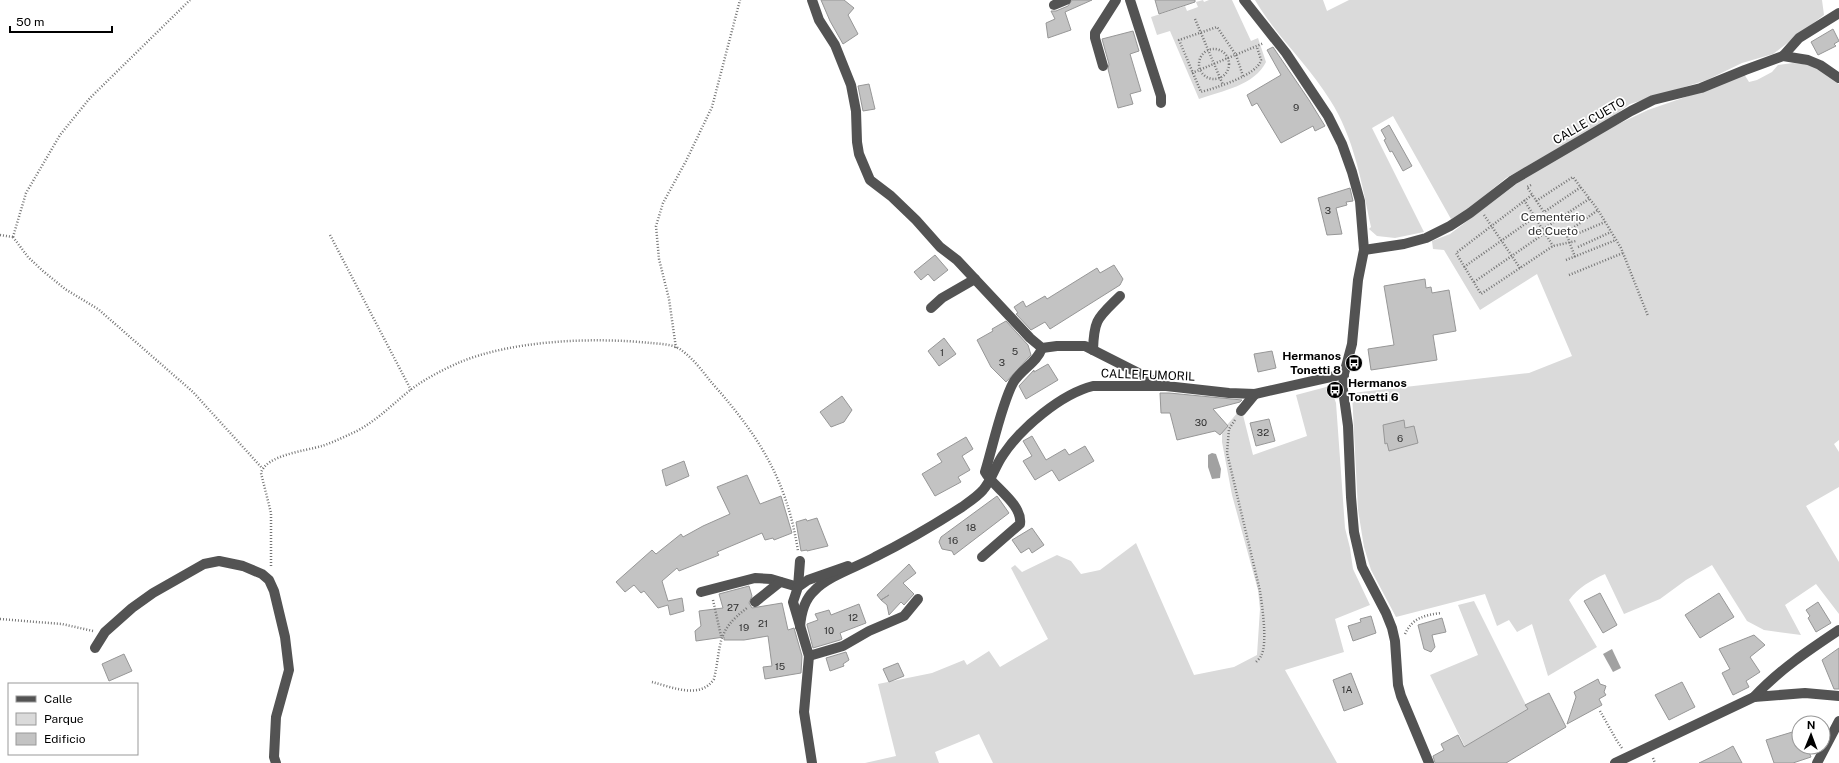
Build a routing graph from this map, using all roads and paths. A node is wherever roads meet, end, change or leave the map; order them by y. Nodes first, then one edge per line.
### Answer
1 (190, 0) edge
2 (740, 0) edge
3 (812, 0) edge
4 (1066, 0) edge
5 (1116, 0) edge
6 (1130, 0) edge
7 (1244, 0) edge
8 (1054, 5) dead end
9 (1839, 13) edge
10 (1195, 19) dead end
11 (1201, 33) junction
12 (1274, 39) junction
13 (1257, 47) junction
14 (1208, 50) junction
15 (1236, 55) junction
16 (1783, 56) junction
17 (1228, 58) junction
18 (1214, 64) junction
19 (1103, 66) dead end
20 (1200, 70) junction
21 (1192, 73) junction
22 (1244, 76) junction
23 (1220, 78) junction
24 (1839, 78) edge
25 (1223, 85) junction
26 (1162, 103) dead end
27 (1533, 184) dead end
28 (1581, 187) junction
29 (1532, 195) junction
30 (1589, 199) junction
31 (1524, 200) junction
32 (1536, 201) junction
33 (1598, 210) junction
34 (1480, 216) dead end
35 (1535, 217) junction
36 (1605, 222) junction
37 (1491, 226) junction
38 (1543, 229) junction
39 (1611, 232) junction
40 (1545, 233) junction
41 (0, 235) edge
42 (330, 235) dead end
43 (1574, 235) dead end
44 (13, 237) junction
45 (1501, 240) junction
46 (1616, 240) junction
47 (1576, 241) dead end
48 (1570, 242) junction
49 (1553, 246) junction
50 (1578, 247) dead end
51 (1364, 250) junction
52 (1623, 254) junction
53 (1512, 256) junction
54 (1575, 257) junction
55 (1566, 260) dead end
56 (1464, 267) junction
57 (1520, 268) junction
58 (1570, 275) dead end
59 (975, 279) junction
60 (1474, 282) junction
61 (1120, 296) dead end
62 (931, 308) dead end
63 (1648, 316) dead end
64 (676, 348) junction
65 (1042, 348) junction
66 (1093, 350) junction
67 (1344, 374) junction
68 (1166, 386) junction
69 (411, 390) junction
70 (1255, 394) junction
71 (1241, 411) joint
72 (262, 468) junction
73 (989, 480) junction
74 (876, 557) junction
75 (982, 557) dead end
76 (800, 561) joint
77 (269, 580) junction
78 (780, 582) junction
79 (798, 587) junction
80 (706, 591) joint
81 (918, 599) dead end
82 (755, 602) joint
83 (1441, 613) dead end
84 (0, 619) edge
85 (800, 627) junction
86 (1839, 630) edge
87 (106, 632) junction
88 (1404, 636) dead end
89 (721, 637) junction
90 (95, 648) dead end
91 (809, 656) junction
92 (1255, 663) dead end
93 (652, 682) dead end
94 (1839, 696) edge
95 (1754, 697) junction
96 (1600, 711) dead end
97 (1839, 721) edge
98 (1617, 741) dead end
99 (1653, 758) dead end
100 (276, 763) edge
101 (812, 763) edge
102 (1429, 763) edge
103 (1615, 763) edge
104 (1655, 763) edge
105 (1817, 763) edge

1 - 44 path
2 - 64 path
3 - 59 street
4 - 8 street
5 - 19 street
6 - 26 street
7 - 12 street
9 - 16 street
10 - 11 path
11 - 14 path
11 - 15 path
11 - 21 path
12 - 13 path
12 - 51 street
13 - 15 path
13 - 22 path
14 - 17 path
14 - 18 path
14 - 20 path
15 - 17 path
15 - 22 path
16 - 24 street, CALLE CUETO
16 - 51 street, CALLE CUETO
17 - 18 path
17 - 23 path
18 - 20 path
18 - 23 path
20 - 21 path
20 - 23 path
21 - 25 path
22 - 25 path
23 - 25 path
27 - 29 path
28 - 30 path
28 - 32 path
28 - 32 path
29 - 31 path
29 - 32 path
30 - 33 path
30 - 38 path
31 - 35 path
31 - 37 path
33 - 36 path
33 - 48 path
34 - 37 path
35 - 38 path
35 - 45 path
36 - 39 path
36 - 43 path
37 - 45 path
37 - 56 path
38 - 40 path
39 - 46 path
39 - 50 path
40 - 49 path
40 - 53 path
41 - 44 path
42 - 69 path
44 - 72 path
45 - 53 path
45 - 56 path
46 - 52 path
46 - 54 path
47 - 48 path
48 - 49 path
48 - 54 path
49 - 57 path
51 - 67 street
52 - 58 path
52 - 63 path
53 - 57 path
53 - 60 path
54 - 55 path
56 - 60 path
57 - 60 path
59 - 62 street
59 - 65 street
61 - 66 street
64 - 69 path
64 - 76 path
65 - 66 street
65 - 73 street
66 - 68 street
67 - 70 street, CALLE FUMORIL
67 - 102 street
68 - 70 street, CALLE FUMORIL
68 - 73 street, CALLE FUMORIL
69 - 72 path
70 - 71 street
71 - 92 path
72 - 77 path
73 - 74 street, CALLE FUMORIL
73 - 75 street
74 - 79 street, CALLE FUMORIL
74 - 85 street, CALLE FUMORIL
76 - 79 street, CALLE FUMORIL
77 - 87 street
77 - 100 street
78 - 79 street
78 - 80 street
78 - 82 street
79 - 85 street, CALLE FUMORIL
80 - 89 path
81 - 91 street
82 - 89 path
83 - 88 path
84 - 87 path
85 - 91 street, CALLE FUMORIL
86 - 95 street
87 - 90 street
89 - 93 path
91 - 101 street, CALLE FUMORIL
94 - 95 street
95 - 103 street
96 - 98 path
97 - 105 street
99 - 104 path

